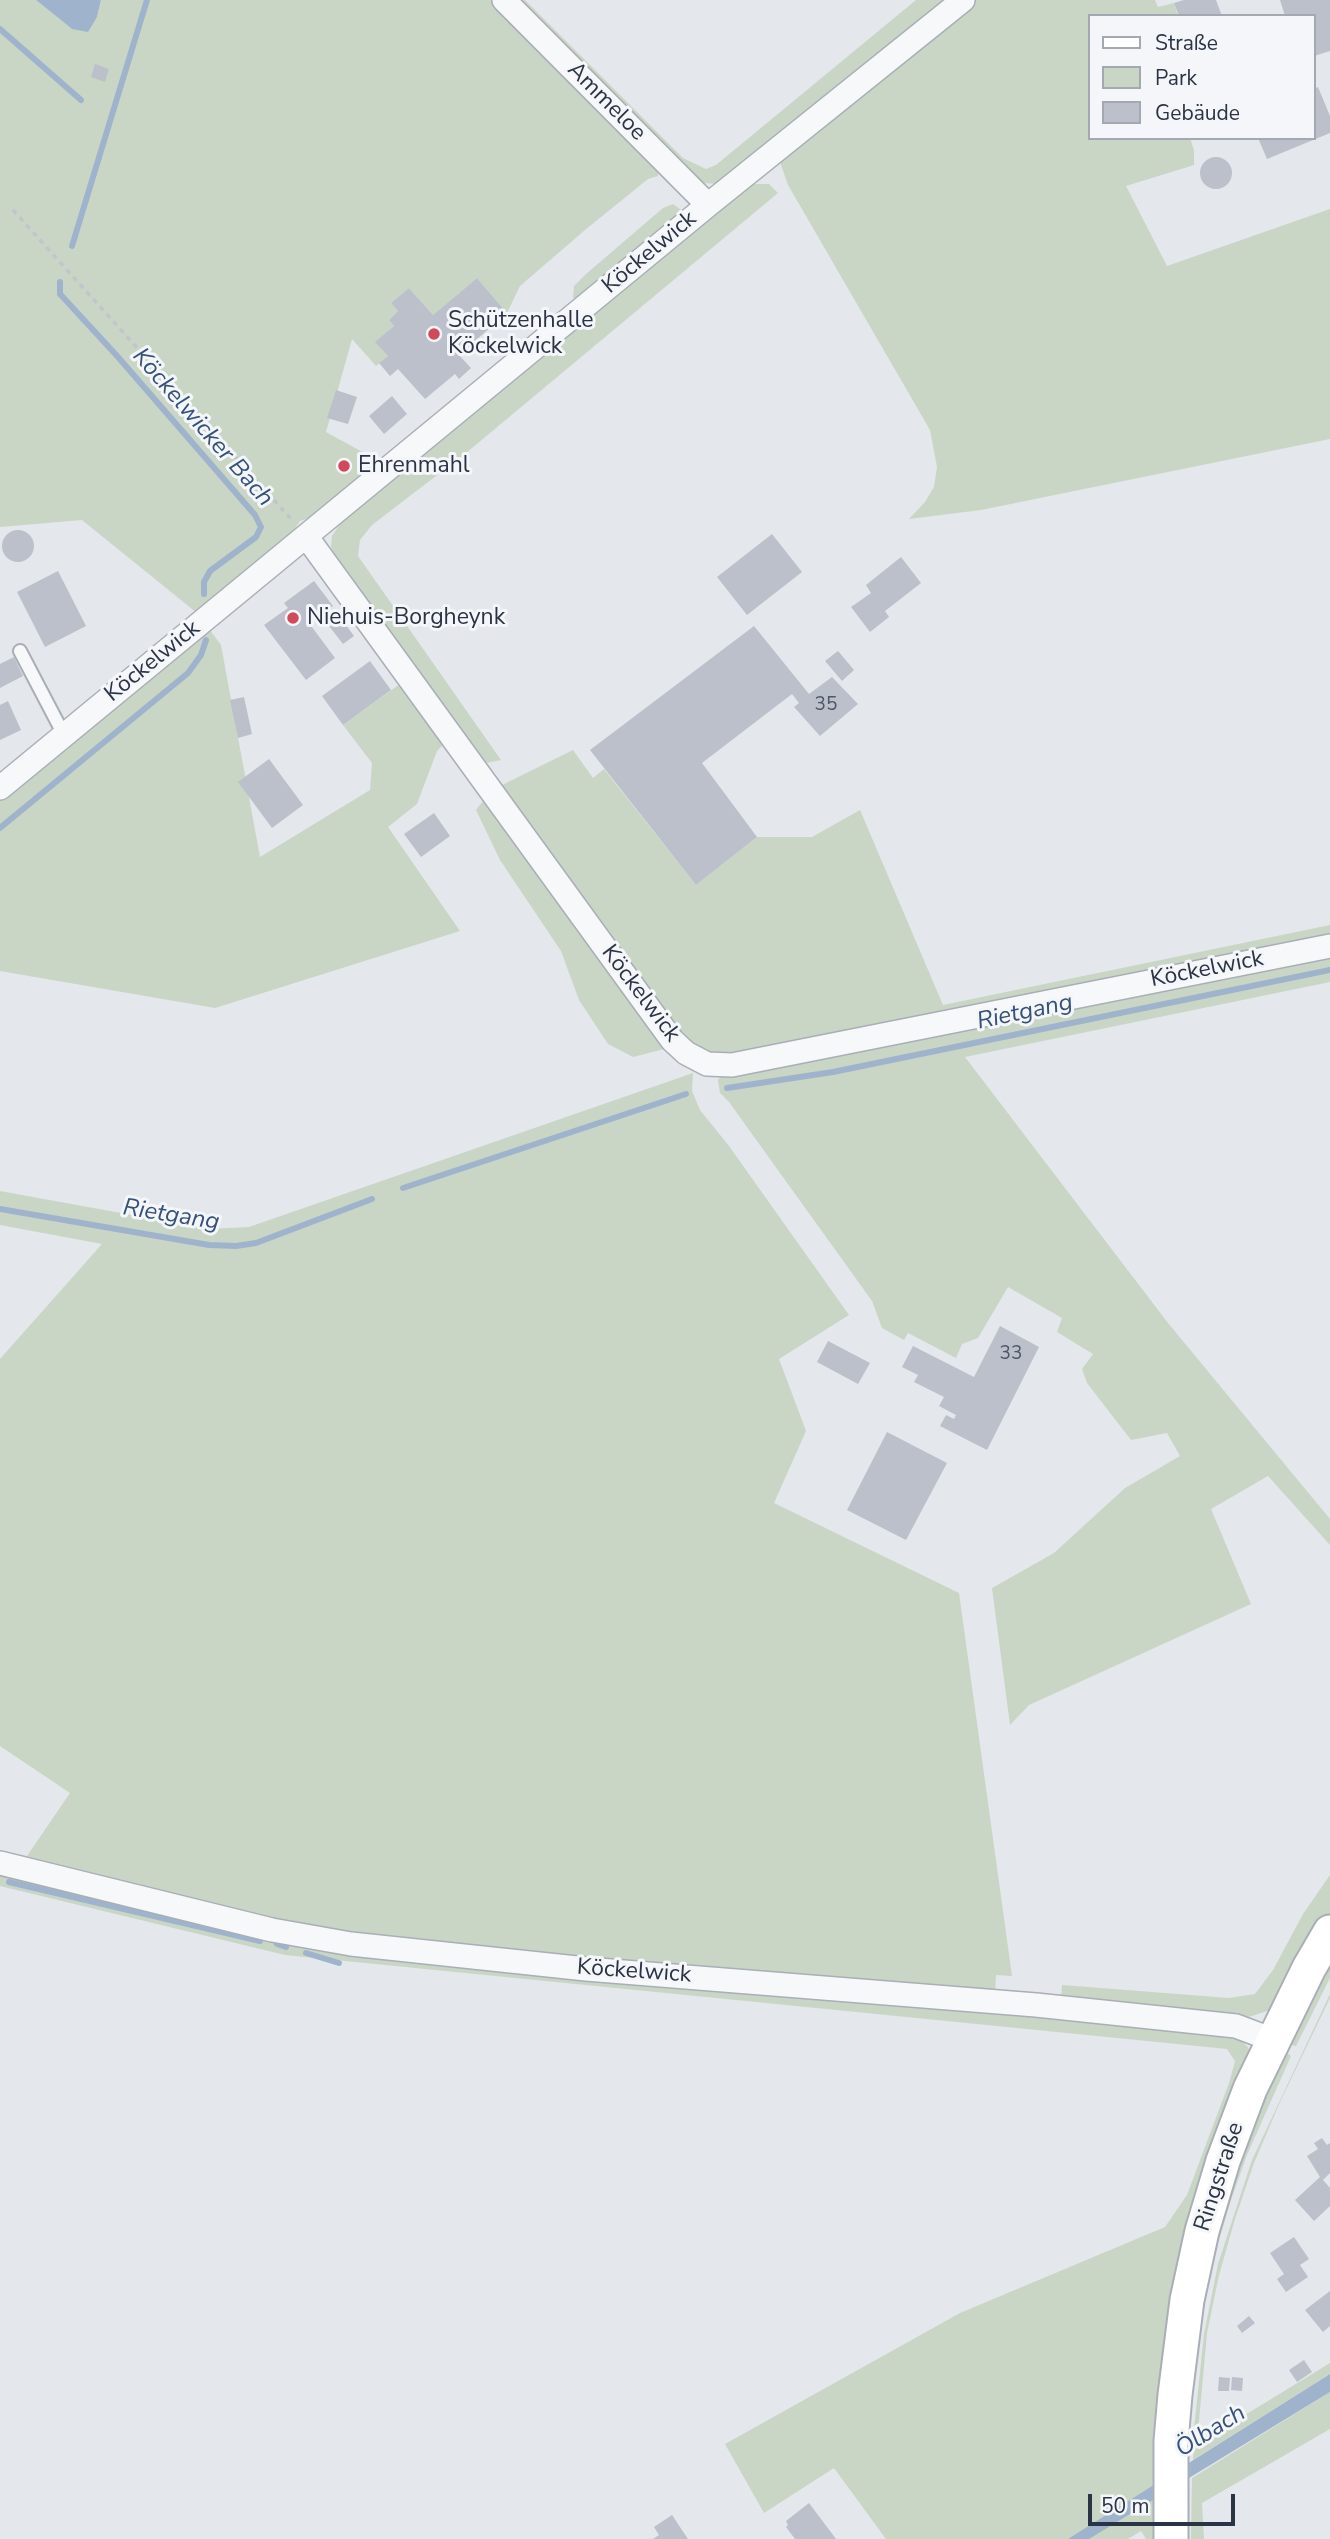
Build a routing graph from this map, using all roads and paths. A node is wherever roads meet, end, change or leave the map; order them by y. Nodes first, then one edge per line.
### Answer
1 (504, 0) edge
2 (963, 0) edge
3 (708, 205) junction
4 (13, 210) dead end
5 (306, 536) junction
6 (20, 651) dead end
7 (64, 735) junction
8 (0, 788) edge
9 (1330, 946) edge
10 (0, 1863) edge
11 (1330, 1932) edge
12 (1273, 2040) junction
13 (1170, 2530) edge

1 - 3 street, Ammeloe
2 - 3 street, Köckelwick
3 - 5 street, Köckelwick
4 - 5 path
5 - 7 street, Köckelwick
5 - 9 street, Köckelwick
6 - 7 lane
7 - 8 street, Köckelwick
10 - 12 street, Köckelwick
11 - 12 main road, Ringstraße
12 - 13 main road, Ringstraße

